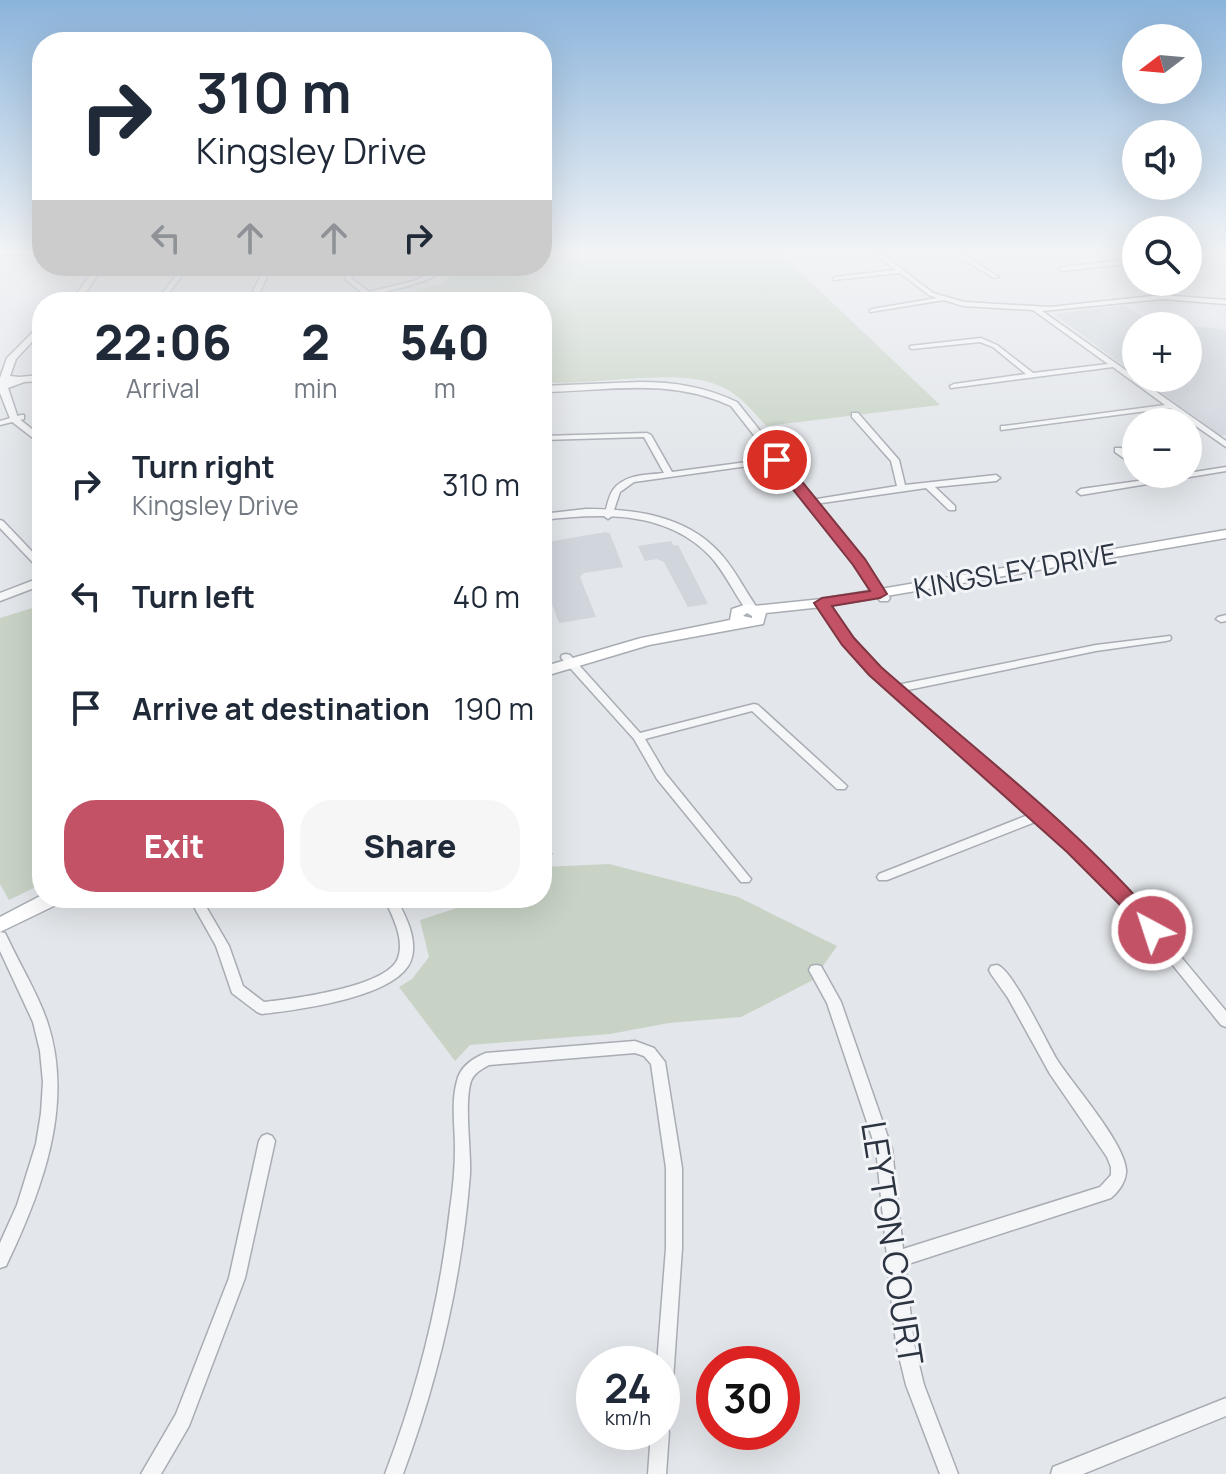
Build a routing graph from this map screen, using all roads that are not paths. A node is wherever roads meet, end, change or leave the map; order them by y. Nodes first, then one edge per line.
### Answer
1 (1051, 320) edge
2 (32, 339) edge
3 (32, 341) edge
4 (912, 347) dead end
5 (1113, 365) junction
6 (1031, 375) junction
7 (32, 379) edge
8 (19, 381) junction
9 (3, 382) junction
10 (954, 386) dead end
11 (552, 389) edge
12 (1171, 406) junction
13 (855, 415) dead end
14 (17, 418) junction
15 (0, 423) edge
16 (32, 428) edge
17 (1004, 428) dead end
18 (32, 432) edge
19 (552, 438) edge
20 (1226, 445) edge
21 (1118, 450) dead end
22 (1122, 453) edge
23 (777, 460) junction
24 (1226, 469) edge
25 (1202, 472) edge
26 (669, 474) junction
27 (996, 478) dead end
28 (1122, 483) edge
29 (928, 485) junction
30 (902, 488) junction
31 (1081, 492) dead end
32 (811, 503) junction
33 (952, 508) dead end
34 (610, 514) junction
35 (552, 518) edge
36 (0, 523) edge
37 (1226, 537) edge
38 (32, 557) edge
39 (32, 582) edge
40 (0, 595) edge
41 (886, 595) junction
42 (824, 606) junction
43 (747, 614) junction
44 (1166, 638) dead end
45 (568, 660) junction
46 (552, 663) edge
47 (552, 667) edge
48 (895, 689) junction
49 (638, 737) junction
50 (841, 786) dead end
51 (1038, 816) junction
52 (883, 877) dead end
53 (745, 879) dead end
54 (32, 899) edge
55 (33, 908) edge
56 (201, 908) edge
57 (393, 908) edge
58 (0, 915) edge
59 (0, 925) edge
60 (0, 937) edge
61 (816, 970) dead end
62 (996, 970) dead end
63 (1226, 1021) edge
64 (267, 1141) dead end
65 (897, 1259) junction
66 (0, 1260) edge
67 (666, 1346) edge
68 (1226, 1407) edge
69 (659, 1450) edge
70 (150, 1474) edge
71 (394, 1474) edge
72 (657, 1474) edge
73 (949, 1474) edge
74 (1060, 1474) edge

1 - 5 street
2 - 9 street
3 - 8 street
4 - 6 street
5 - 6 street
5 - 12 street
6 - 10 street
7 - 8 street
8 - 9 street
8 - 14 street
9 - 14 street
11 - 23 street
12 - 17 street
12 - 20 street
13 - 30 street
14 - 15 street
14 - 16 street
14 - 18 street
19 - 26 street
21 - 22 street
23 - 26 street
23 - 32 street
24 - 25 street
26 - 34 street
27 - 29 street
28 - 31 street
29 - 30 street
29 - 33 street
30 - 32 street
32 - 41 street
34 - 35 street
34 - 43 street
36 - 38 street
37 - 41 main road, KINGSLEY DRIVE
39 - 40 street
41 - 42 main road, KINGSLEY DRIVE
42 - 43 main road, KINGSLEY DRIVE
42 - 48 street
43 - 45 main road, KINGSLEY DRIVE
44 - 48 street
45 - 46 main road, KINGSLEY DRIVE
45 - 47 main road, KINGSLEY DRIVE
45 - 49 street
48 - 51 street
49 - 50 street
49 - 53 street
51 - 52 street
51 - 63 street
54 - 58 main road
55 - 59 main road
56 - 57 street
60 - 66 street
61 - 65 street, LEYTON COURT
62 - 65 street
64 - 70 street
65 - 73 street, LEYTON COURT
67 - 71 street
68 - 74 street
69 - 72 street

